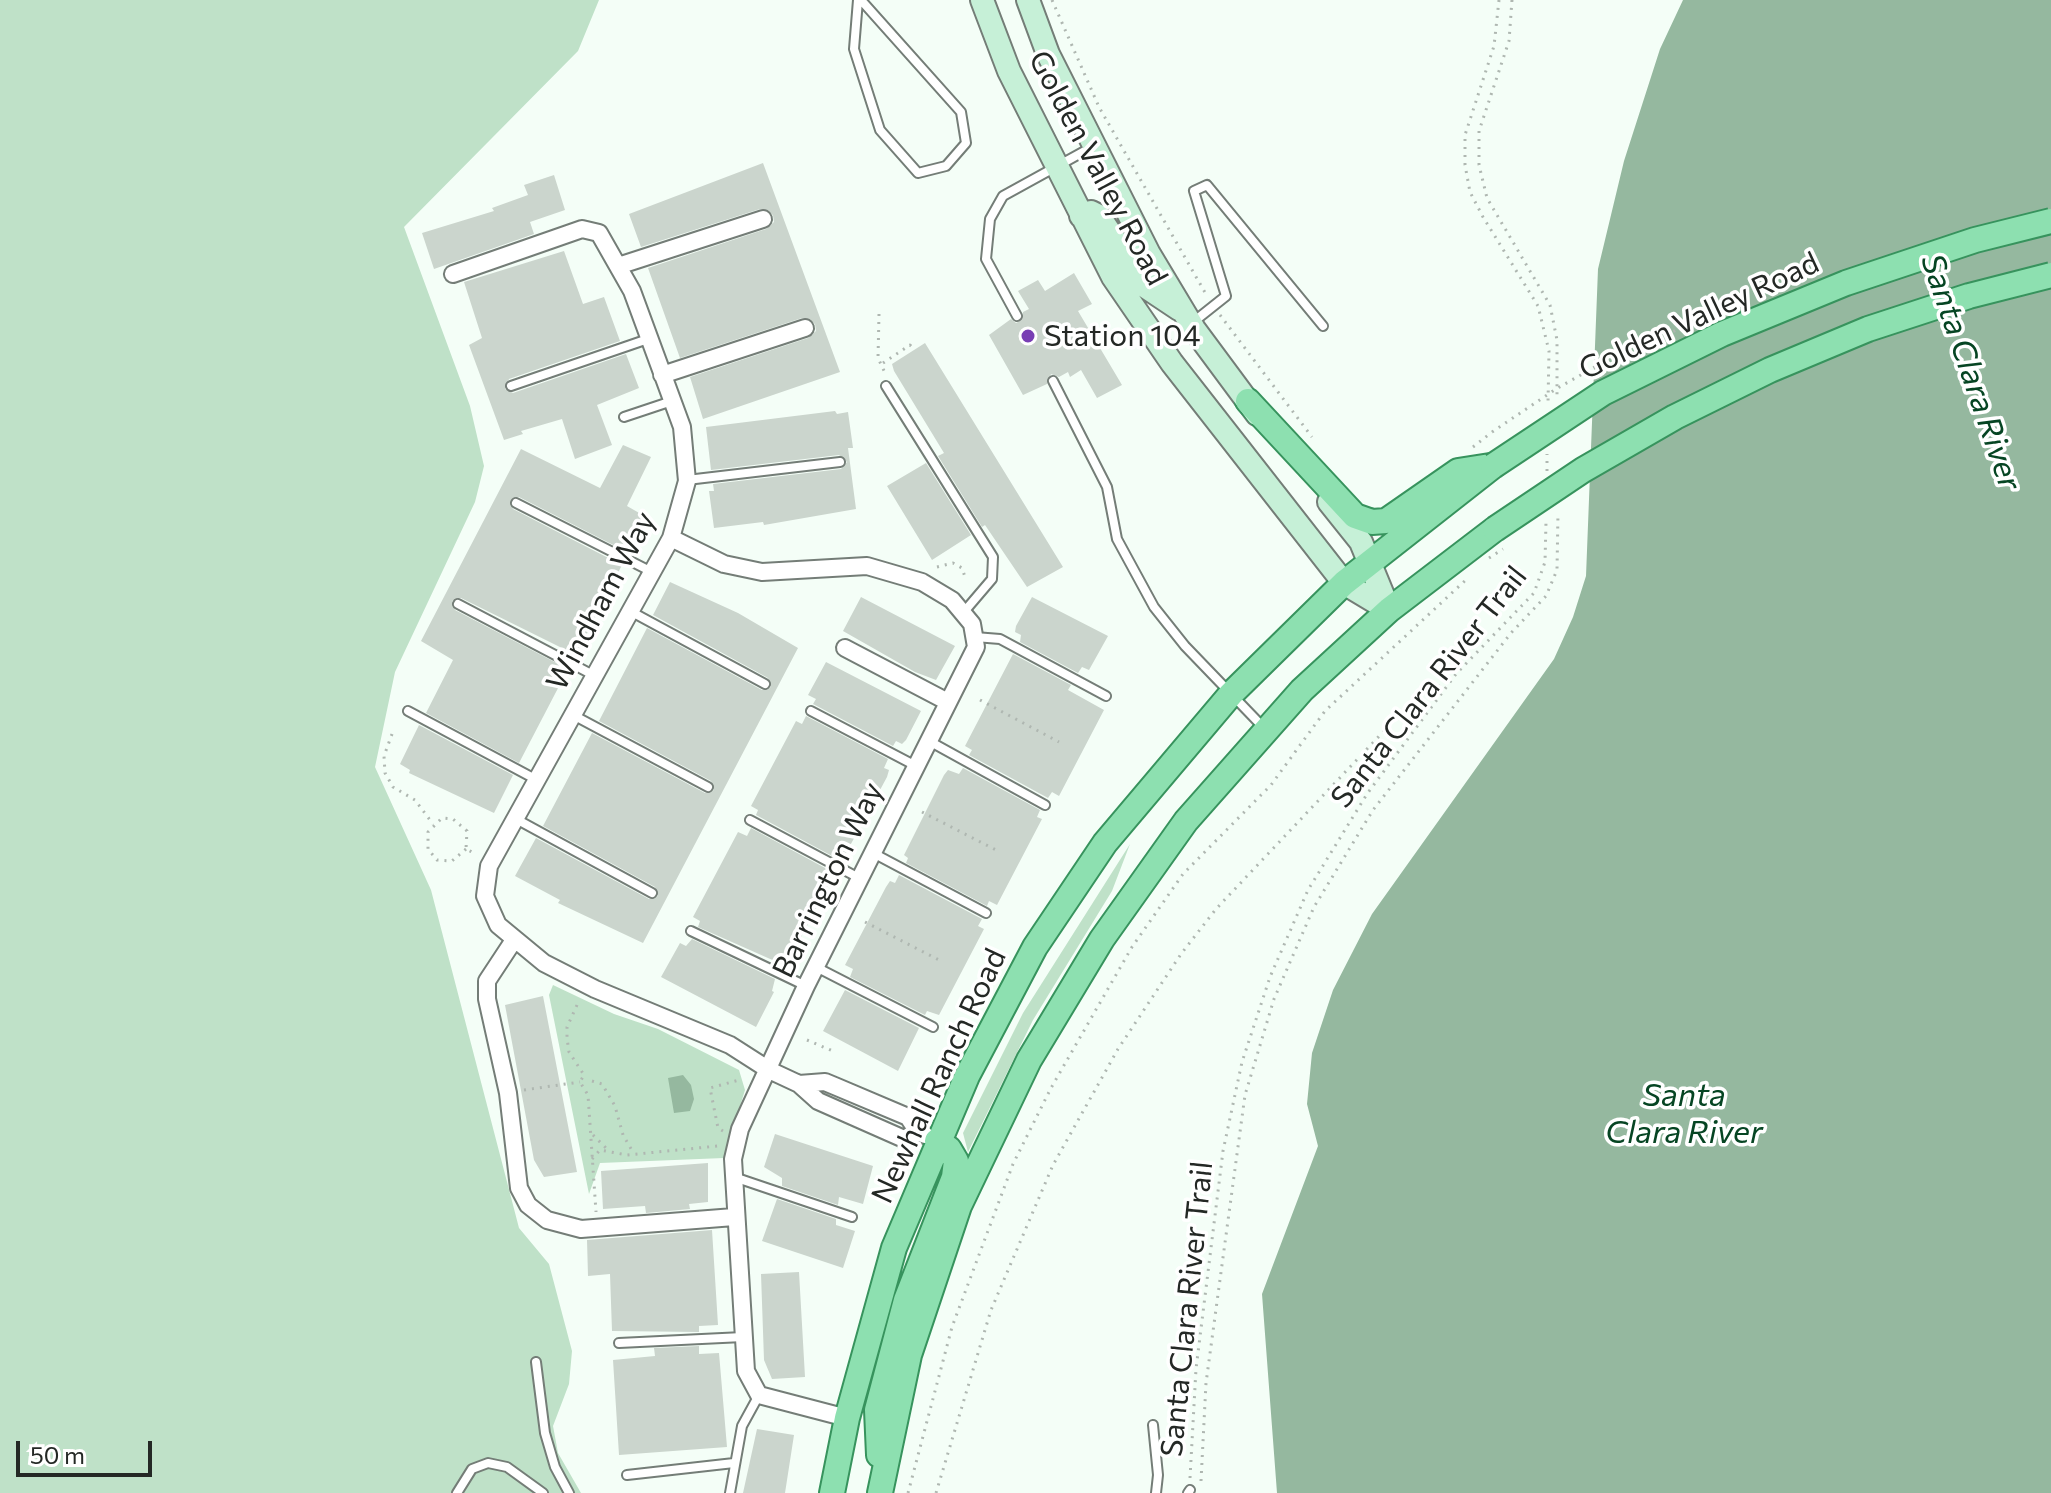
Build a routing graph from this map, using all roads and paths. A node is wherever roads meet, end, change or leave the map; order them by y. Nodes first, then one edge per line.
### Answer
1 (860, 0) edge
2 (982, 0) edge
3 (1028, 0) edge
4 (1052, 0) edge
5 (1499, 0) edge
6 (1512, 0) edge
7 (1092, 147) junction
8 (1055, 166) junction
9 (1081, 216) junction
10 (763, 219) dead end
11 (2051, 221) edge
12 (618, 266) junction
13 (453, 274) dead end
14 (2051, 275) edge
15 (1213, 306) junction
16 (879, 314) dead end
17 (1017, 316) dead end
18 (1187, 318) junction
19 (1323, 326) dead end
20 (805, 328) dead end
21 (648, 339) junction
22 (913, 348) dead end
23 (662, 375) junction
24 (1053, 381) dead end
25 (511, 386) dead end
26 (886, 386) dead end
27 (672, 401) junction
28 (1248, 401) junction
29 (1557, 402) dead end
30 (1548, 412) dead end
31 (624, 417) dead end
32 (1314, 439) dead end
33 (1547, 442) dead end
34 (840, 462) dead end
35 (1493, 466) junction
36 (1547, 472) dead end
37 (687, 481) junction
38 (516, 503) dead end
39 (1564, 507) dead end
40 (1558, 509) dead end
41 (1546, 517) dead end
42 (1539, 524) dead end
43 (1505, 535) junction
44 (671, 538) junction
45 (1368, 563) junction
46 (937, 567) dead end
47 (652, 572) junction
48 (966, 580) dead end
49 (1344, 583) junction
50 (458, 604) dead end
51 (1389, 610) junction
52 (630, 611) junction
53 (963, 613) junction
54 (974, 637) junction
55 (845, 648) dead end
56 (1456, 674) junction
57 (595, 676) junction
58 (765, 684) dead end
59 (1231, 694) junction
60 (1106, 696) dead end
61 (980, 700) dead end
62 (948, 702) junction
63 (408, 711) dead end
64 (811, 711) dead end
65 (573, 715) junction
66 (1266, 731) junction
67 (392, 734) dead end
68 (929, 741) junction
69 (1059, 742) dead end
70 (916, 766) junction
71 (537, 780) junction
72 (708, 787) dead end
73 (1045, 805) dead end
74 (922, 812) dead end
75 (516, 819) junction
76 (750, 820) dead end
77 (433, 824) junction
78 (466, 849) junction
79 (998, 851) dead end
80 (872, 853) junction
81 (476, 854) dead end
82 (859, 878) junction
83 (652, 893) dead end
84 (986, 913) dead end
85 (865, 922) dead end
86 (691, 931) dead end
87 (514, 940) junction
88 (941, 961) dead end
89 (815, 967) junction
90 (806, 986) junction
91 (577, 1005) dead end
92 (933, 1027) dead end
93 (807, 1040) dead end
94 (835, 1052) dead end
95 (769, 1070) junction
96 (584, 1075) junction
97 (739, 1080) dead end
98 (592, 1081) junction
99 (580, 1082) junction
100 (587, 1089) junction
101 (508, 1093) junction
102 (723, 1131) dead end
103 (592, 1134) junction
104 (927, 1136) junction
105 (719, 1146) dead end
106 (607, 1149) junction
107 (634, 1154) junction
108 (591, 1163) junction
109 (733, 1177) junction
110 (734, 1217) junction
111 (852, 1217) dead end
112 (597, 1228) junction
113 (743, 1337) junction
114 (619, 1343) dead end
115 (536, 1362) dead end
116 (759, 1395) junction
117 (847, 1418) junction
118 (1153, 1425) dead end
119 (734, 1463) junction
120 (627, 1475) dead end
121 (880, 1491) edge
122 (1189, 1492) edge
123 (457, 1493) edge
124 (543, 1493) edge
125 (569, 1493) edge
126 (730, 1493) edge
127 (832, 1493) edge
128 (908, 1493) edge
129 (936, 1493) edge
130 (1156, 1493) edge
131 (1201, 1493) edge

1 - 1 lane
2 - 8 main road, Golden Valley Road
3 - 7 main road, Golden Valley Road
4 - 15 path
5 - 30 path
6 - 29 path
7 - 8 lane
7 - 18 main road, Golden Valley Road
8 - 9 main road, Golden Valley Road
8 - 17 lane
9 - 18 main road
9 - 49 main road, Golden Valley Road
10 - 12 street
11 - 35 main road, Golden Valley Road, bridge
12 - 13 street, Windham Way
12 - 21 street, Windham Way
14 - 43 main road, bridge
15 - 18 lane
15 - 19 lane
15 - 32 path
16 - 22 path
18 - 28 main road, Golden Valley Road
20 - 23 street
21 - 23 street, Windham Way
21 - 25 lane
23 - 27 street, Windham Way
24 - 59 lane
26 - 53 lane
27 - 31 lane
27 - 37 street, Windham Way
28 - 35 main road
28 - 45 main road, Golden Valley Road
33 - 36 path
34 - 37 lane
35 - 45 main road, Golden Valley Road
37 - 44 street, Windham Way
38 - 47 lane
39 - 42 path
40 - 131 path
41 - 56 path, Santa Clara River Trail
43 - 51 main road
43 - 128 path, bridge
44 - 47 street, Windham Way
44 - 53 street
45 - 49 main road, Newhall Ranch Road
45 - 51 main road, Golden Valley Road
46 - 48 path
47 - 52 street, Windham Way
49 - 51 main road, Golden Valley Road
49 - 59 main road, Newhall Ranch Road
50 - 57 lane
51 - 66 main road
52 - 57 street, Windham Way
52 - 58 lane
53 - 54 street
54 - 60 lane
54 - 62 street, Barrington Way
55 - 62 street
56 - 122 path, Santa Clara River Trail
56 - 129 path
57 - 65 street, Windham Way
59 - 66 lane
59 - 104 main road, Newhall Ranch Road
61 - 69 path
62 - 68 street, Barrington Way
63 - 71 lane
64 - 70 lane
65 - 71 street, Windham Way
65 - 72 lane
66 - 121 main road
67 - 77 path
68 - 70 street, Barrington Way
68 - 73 lane
70 - 80 street, Barrington Way
71 - 75 street, Windham Way
74 - 79 path
75 - 83 lane
75 - 87 street, Windham Way
76 - 82 lane
77 - 78 path
77 - 78 path
78 - 81 path
80 - 82 street, Barrington Way
80 - 84 lane
82 - 89 street, Barrington Way
85 - 88 path
86 - 90 lane
87 - 95 street
87 - 101 street
89 - 90 street, Barrington Way
89 - 92 lane
90 - 95 street, Barrington Way
91 - 96 path
93 - 94 path
95 - 104 street
95 - 109 street, Barrington Way
96 - 98 path
96 - 99 path
97 - 102 path
98 - 100 path
98 - 107 path
99 - 100 path
99 - 101 path
100 - 103 path
101 - 112 street
103 - 106 path
103 - 108 path
104 - 117 main road, Newhall Ranch Road
104 - 121 main road
105 - 107 path
106 - 107 path
106 - 108 path
108 - 112 path
109 - 110 street, Barrington Way
109 - 111 lane
110 - 112 street
110 - 113 street, Barrington Way
113 - 114 lane
113 - 116 street, Barrington Way
115 - 125 lane
116 - 117 street
116 - 119 lane
117 - 127 main road, Newhall Ranch Road
118 - 130 lane
119 - 120 lane
119 - 126 lane
123 - 124 lane

